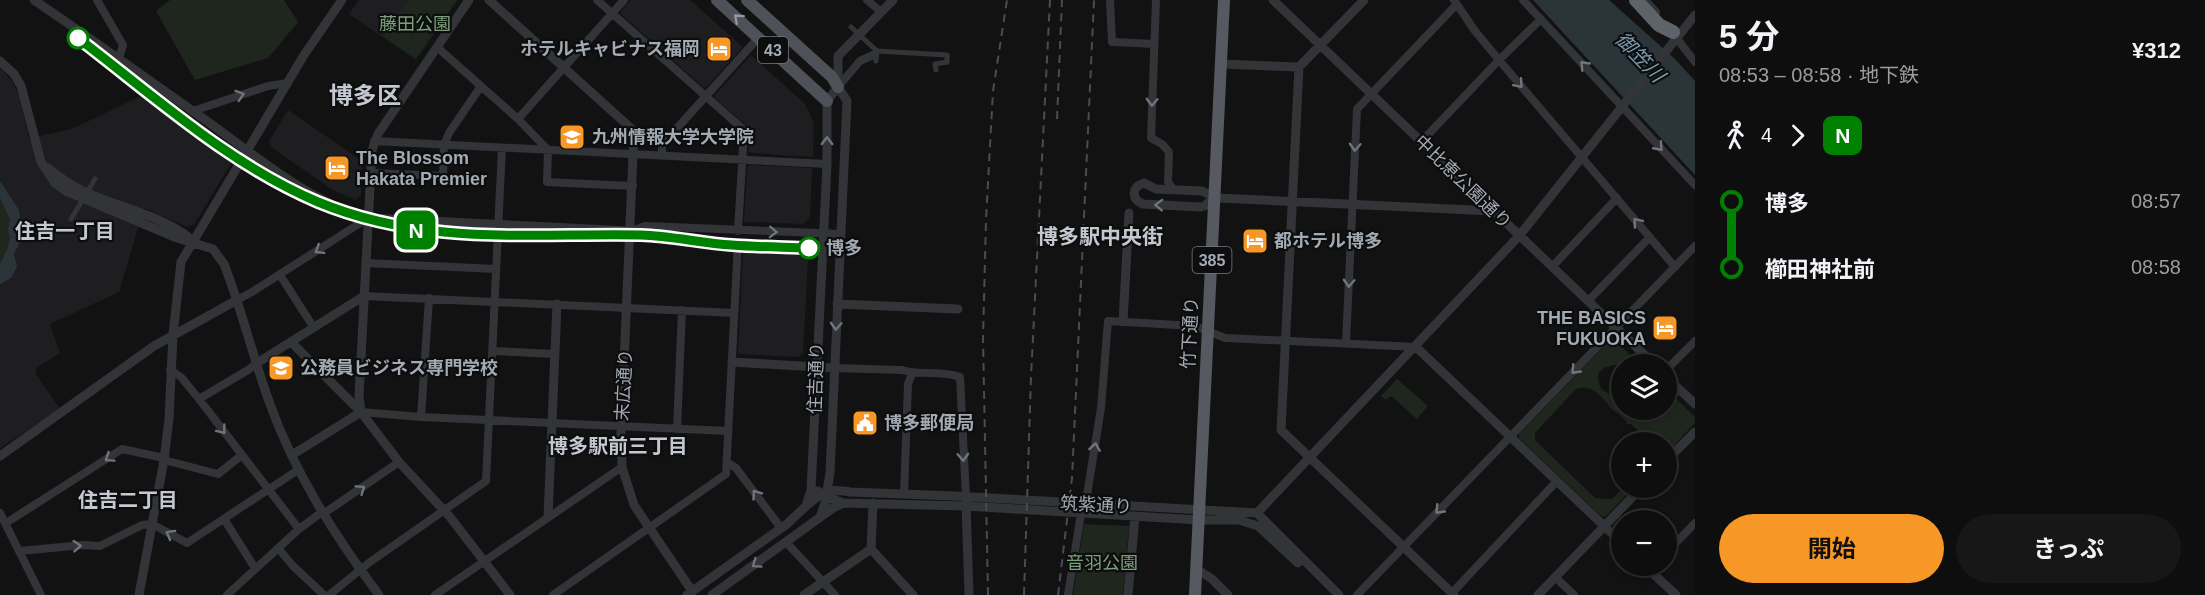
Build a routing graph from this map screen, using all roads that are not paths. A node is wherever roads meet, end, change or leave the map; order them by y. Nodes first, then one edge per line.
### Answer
1 (34, 0) edge
2 (97, 0) edge
3 (342, 0) edge
4 (468, 0) edge
5 (489, 0) edge
6 (597, 0) edge
7 (624, 0) edge
8 (717, 0) edge
9 (867, 0) edge
10 (893, 0) edge
11 (1110, 0) edge
12 (1156, 0) edge
13 (1224, 0) edge
14 (1273, 0) edge
15 (1364, 0) edge
16 (1523, 0) edge
17 (1636, 0) edge
18 (1645, 0) edge
19 (752, 2) edge
20 (1455, 3) edge
21 (880, 12) junction
22 (612, 13) junction
23 (1695, 15) edge
24 (1541, 19) junction
25 (851, 27) dead end
26 (1675, 35) junction
27 (759, 37) junction
28 (1154, 44) junction
29 (1320, 45) junction
30 (438, 48) junction
31 (875, 56) junction
32 (119, 58) junction
33 (1499, 60) junction
34 (0, 61) edge
35 (1695, 62) edge
36 (1221, 64) junction
37 (564, 67) junction
38 (1299, 68) junction
39 (936, 70) dead end
40 (288, 82) junction
41 (481, 86) junction
42 (838, 87) junction
43 (1370, 94) junction
44 (706, 97) junction
45 (827, 101) junction
46 (1623, 108) junction
47 (193, 111) junction
48 (518, 119) junction
49 (374, 141) junction
50 (1421, 142) junction
51 (444, 145) junction
52 (502, 148) junction
53 (548, 150) junction
54 (249, 152) junction
55 (635, 154) junction
56 (662, 155) junction
57 (1582, 156) junction
58 (742, 159) junction
59 (827, 164) junction
60 (371, 173) junction
61 (95, 179) dead end
62 (1695, 185) edge
63 (633, 186) junction
64 (1173, 189) junction
65 (1214, 197) junction
66 (1617, 198) junction
67 (1293, 201) junction
68 (1352, 204) junction
69 (1493, 211) junction
70 (1129, 213) dead end
71 (368, 218) junction
72 (71, 219) dead end
73 (499, 225) junction
74 (631, 231) junction
75 (738, 231) junction
76 (824, 234) junction
77 (841, 234) junction
78 (1519, 236) junction
79 (1650, 237) junction
80 (195, 242) junction
81 (738, 242) junction
82 (824, 246) junction
83 (1695, 246) edge
84 (841, 247) junction
85 (366, 262) junction
86 (1552, 267) junction
87 (1674, 267) junction
88 (496, 269) junction
89 (280, 275) junction
90 (364, 296) junction
91 (429, 298) junction
92 (237, 300) junction
93 (495, 301) junction
94 (1588, 301) junction
95 (557, 304) junction
96 (837, 304) junction
97 (627, 307) junction
98 (958, 309) dead end
99 (682, 310) junction
100 (734, 313) junction
101 (1123, 322) junction
102 (1615, 327) junction
103 (314, 328) junction
104 (1208, 332) junction
105 (173, 335) junction
106 (1286, 340) junction
107 (1695, 341) edge
108 (291, 342) junction
109 (1346, 343) junction
110 (1416, 347) junction
111 (493, 351) junction
112 (555, 354) junction
113 (1643, 354) edge
114 (1677, 359) edge
115 (732, 362) junction
116 (256, 363) junction
117 (816, 368) junction
118 (834, 368) junction
119 (170, 370) junction
120 (912, 374) junction
121 (1677, 387) edge
122 (199, 399) junction
123 (1695, 404) edge
124 (360, 412) junction
125 (421, 417) junction
126 (489, 420) junction
127 (552, 423) junction
128 (622, 426) junction
129 (677, 429) junction
130 (728, 430) junction
131 (1695, 432) edge
132 (1510, 436) junction
133 (1677, 451) edge
134 (242, 455) junction
135 (292, 455) junction
136 (0, 456) edge
137 (1311, 458) junction
138 (164, 459) junction
139 (399, 462) junction
140 (728, 463) junction
141 (622, 467) junction
142 (298, 470) junction
143 (830, 473) junction
144 (812, 474) junction
145 (1556, 482) junction
146 (268, 489) junction
147 (844, 492) junction
148 (825, 493) junction
149 (904, 494) junction
150 (1631, 498) edge
151 (966, 502) junction
152 (844, 503) junction
153 (873, 503) junction
154 (806, 506) junction
155 (1083, 508) junction
156 (444, 511) junction
157 (0, 513) edge
158 (322, 513) junction
159 (1257, 513) junction
160 (1199, 515) junction
161 (1135, 516) junction
162 (548, 517) junction
163 (820, 517) junction
164 (224, 519) junction
165 (6, 523) junction
166 (1695, 523) edge
167 (152, 524) junction
168 (1604, 526) junction
169 (649, 528) junction
170 (781, 528) junction
171 (299, 529) junction
172 (1611, 533) edge
173 (786, 542) junction
174 (1677, 542) edge
175 (1404, 547) junction
176 (278, 548) junction
177 (871, 549) junction
178 (19, 551) junction
179 (484, 560) junction
180 (255, 568) junction
181 (360, 570) junction
182 (1198, 570) junction
183 (1658, 576) edge
184 (1555, 577) junction
185 (822, 582) junction
186 (689, 593) edge
187 (1453, 594) edge
188 (41, 595) edge
189 (139, 595) edge
190 (227, 595) edge
191 (324, 595) edge
192 (329, 595) edge
193 (379, 595) edge
194 (435, 595) edge
195 (510, 595) edge
196 (553, 595) edge
197 (712, 595) edge
198 (804, 595) edge
199 (835, 595) edge
200 (913, 595) edge
201 (969, 595) edge
202 (1068, 595) edge
203 (1128, 595) edge
204 (1196, 595) edge
205 (1228, 595) edge
206 (1333, 595) edge
207 (1340, 595) edge
208 (1358, 595) edge
209 (1538, 595) edge
210 (1574, 595) edge
211 (1676, 595) edge

1 - 32 street
2 - 32 street
3 - 40 street
4 - 30 street
5 - 37 street, 末広通り
6 - 22 street
7 - 22 street
27 -> 8 main road, 43
9 - 21 street
10 - 21 street
11 - 28 street
12 - 28 street
13 - 36 highway, 竹下通り / 385
14 - 29 street, 中比恵公園通り
15 - 29 street
16 - 24 street
17 - 26 highway
18 - 26 street
19 - 42 main road, 43
20 - 33 street
20 - 43 street
21 - 42 street
22 - 37 street
22 - 44 street
23 - 26 street
24 - 33 street
46 -> 24 street
25 - 31 street, bridge
26 - 35 street
26 - 46 street
27 - 44 street
27 - 45 main road, 43
28 -> 64 street
29 - 38 street
29 - 43 street, 中比恵公園通り
30 - 41 street
30 - 49 street
31 - 39 street, bridge
31 - 42 street
32 - 47 street
33 - 50 street
33 -> 57 street
34 - 80 street
36 - 38 street
36 - 65 highway, 竹下通り / 385
37 - 48 street
37 - 55 street, 末広通り
38 - 67 street
47 -> 40 street
40 - 54 street
41 - 48 street
41 - 51 street
42 - 45 street
42 - 77 street, 住吉通り
43 - 50 street, 中比恵公園通り
43 -> 68 street
44 - 56 street
44 - 58 street
59 -> 45 street, 住吉通り
46 - 57 street
46 -> 62 street
47 - 54 street
48 - 53 street
49 - 51 street
49 - 60 street
50 - 69 street, 中比恵公園通り
51 - 52 street
51 - 60 street
52 - 53 street
52 - 73 street
53 - 55 street
53 - 63 street
54 - 71 street
54 - 80 street
55 - 56 street
55 - 63 street, 末広通り
56 - 58 street
57 - 66 street
57 - 78 street
58 - 59 street
58 - 75 street
59 - 76 street, 住吉通り
60 - 71 street
61 - 72 street, bridge
63 - 74 street, 末広通り
64 - 65 street
65 -> 64 street
65 - 67 street
65 - 104 highway, 竹下通り / 385
79 -> 66 street
66 - 86 street
67 - 68 street
67 - 106 street
68 - 69 street
68 -> 109 street
69 - 78 street, 中比恵公園通り
70 - 101 street
71 - 73 street
71 - 85 street
71 -> 89 street
73 - 74 street
73 - 88 street
74 - 75 street
74 - 81 street
74 - 97 street, 末広通り
75 -> 76 street
76 - 77 street
76 - 82 street, 住吉通り
77 - 84 street, 住吉通り
78 - 86 street, 中比恵公園通り
78 - 110 street
79 - 87 street
79 - 94 street
80 - 92 street
80 - 105 street
81 - 82 street
81 - 100 street
82 - 84 street
82 - 117 street, 住吉通り
83 - 87 street
84 - 96 street, 住吉通り
85 - 88 street
85 - 90 street
86 - 94 street, 中比恵公園通り
87 - 102 street
88 - 93 street
89 - 92 street
89 - 103 street
90 - 91 street
90 - 103 street
90 - 124 street
91 - 93 street
91 - 125 street
92 - 105 street
92 - 116 street
93 - 95 street
93 - 111 street
94 - 102 street, 中比恵公園通り
95 - 97 street
95 - 112 street
96 - 98 street
96 -> 118 street, 住吉通り
97 - 99 street
97 - 128 street, 末広通り
99 - 100 street
99 - 129 street
100 - 115 street
101 - 104 street
155 -> 101 street
102 - 113 street, 中比恵公園通り
102 -> 132 street
103 - 108 street
104 - 106 street
104 - 160 highway, 竹下通り / 385
105 - 119 street
105 - 136 street
106 - 109 street
106 - 137 street
107 - 114 street
108 - 116 street
108 - 124 street
109 - 110 street
110 - 132 street
110 - 137 street
111 - 112 street
111 - 126 street
112 - 127 street
115 - 117 street
115 - 130 street
116 - 122 street
116 - 135 street
117 - 118 street
117 - 144 street, 住吉通り
118 - 120 street
118 - 143 street, 住吉通り
119 - 122 street
119 - 138 street
120 - 149 street
120 -> 151 street
121 - 123 street
122 -> 134 street
124 - 125 street
124 - 135 street
124 - 139 street
125 - 126 street
126 - 127 street
126 - 156 street
127 - 128 street
127 - 162 street
128 - 129 street
128 - 141 street, 末広通り
129 - 130 street
130 - 140 street
131 - 133 street
132 - 145 street
132 -> 175 street
134 - 138 street
134 - 146 street
135 - 142 street
137 - 159 street
137 - 175 street
138 -> 165 street
138 - 167 street
139 - 156 street
158 -> 139 street
140 - 169 street
170 -> 140 street
141 - 162 street
141 - 169 street, 末広通り
142 - 146 street
142 - 158 street
143 - 147 street
143 - 148 street, 住吉通り
144 - 148 street
144 - 154 street, 住吉通り
145 - 168 street
145 - 187 street
146 - 164 street
146 - 171 street
147 - 148 street, 筑紫通り
147 - 149 street, 筑紫通り
148 - 152 street, 筑紫通り
148 - 154 street
148 - 163 street, 住吉通り
149 - 151 street, 筑紫通り
150 - 168 street
151 - 153 street, 筑紫通り
151 - 155 street, 筑紫通り
151 - 201 street
152 - 153 street, 筑紫通り
152 - 163 street
153 - 177 street
154 - 170 street
155 - 160 street, 筑紫通り
155 - 161 street, 筑紫通り
155 - 202 street
156 - 179 street
156 - 181 street
157 - 165 street
158 - 171 street
158 - 181 street
159 - 160 street, 筑紫通り
159 - 207 street
160 - 161 street, 筑紫通り
160 - 182 highway, 竹下通り / 385
160 - 206 street, 筑紫通り
161 - 203 street
162 - 179 street
163 - 173 street
164 -> 167 street
164 - 180 street
165 - 178 street
166 - 174 street
178 -> 167 street
167 - 189 street
168 - 172 street
168 - 184 street
169 - 186 street, 末広通り
169 - 196 street
170 - 186 street
171 - 176 street
173 - 185 street
173 -> 197 street
175 - 187 street
175 - 208 street
176 - 180 street
176 - 191 street
177 - 185 street
177 - 200 street
178 - 188 street
179 - 194 street
179 - 195 street
180 - 190 street
181 - 192 street
181 - 193 street
182 - 204 highway, 竹下通り / 385
182 - 205 street
183 - 211 street
184 - 209 street
184 - 210 street
185 - 198 street
185 - 199 street

